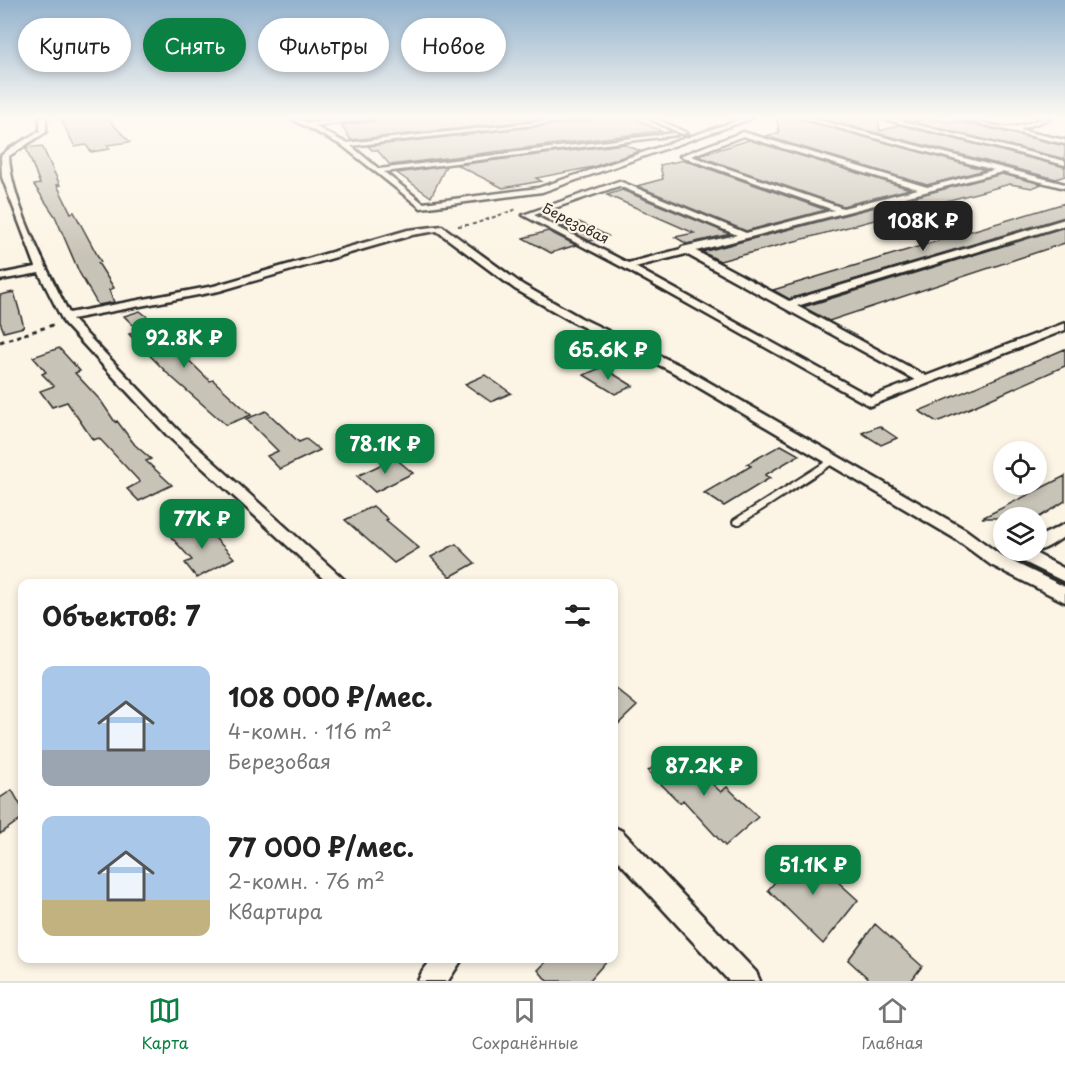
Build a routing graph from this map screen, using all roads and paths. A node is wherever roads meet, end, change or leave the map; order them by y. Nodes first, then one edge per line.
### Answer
1 (5, 164) edge
2 (367, 164) edge
3 (439, 164) edge
4 (611, 164) edge
5 (707, 164) edge
6 (842, 164) edge
7 (977, 164) edge
8 (1001, 170) junction
9 (376, 171) junction
10 (1065, 186) edge
11 (926, 189) junction
12 (841, 210) junction
13 (1065, 222) edge
14 (744, 235) junction
15 (685, 249) junction
16 (627, 266) junction
17 (42, 269) junction
18 (0, 277) edge
19 (788, 305) junction
20 (67, 319) junction
21 (1065, 326) edge
22 (0, 342) edge
23 (926, 381) junction
24 (833, 461) junction
25 (737, 522) dead end
26 (1065, 529) edge
27 (1047, 540) edge
28 (1044, 561) edge
29 (1065, 576) edge
30 (335, 579) edge
31 (1065, 595) edge
32 (618, 843) edge
33 (446, 963) edge
34 (431, 981) edge
35 (747, 981) edge

1 - 17 street
2 - 9 street
3 - 9 street
4 - 9 street
5 - 12 street
6 - 11 street
7 - 8 street
8 - 10 street
8 - 11 street
11 - 12 street
12 - 14 street
13 - 19 street
14 - 15 street
14 - 16 street, Березовая
15 - 16 street
15 - 19 street
16 - 23 street, Березовая
17 - 18 street
17 - 20 street
19 - 23 street
20 - 22 path
20 - 24 street
20 - 30 street
21 - 23 street, Березовая
24 - 25 lane
24 - 31 street
26 - 27 street
28 - 29 street
32 - 35 street
33 - 34 street

